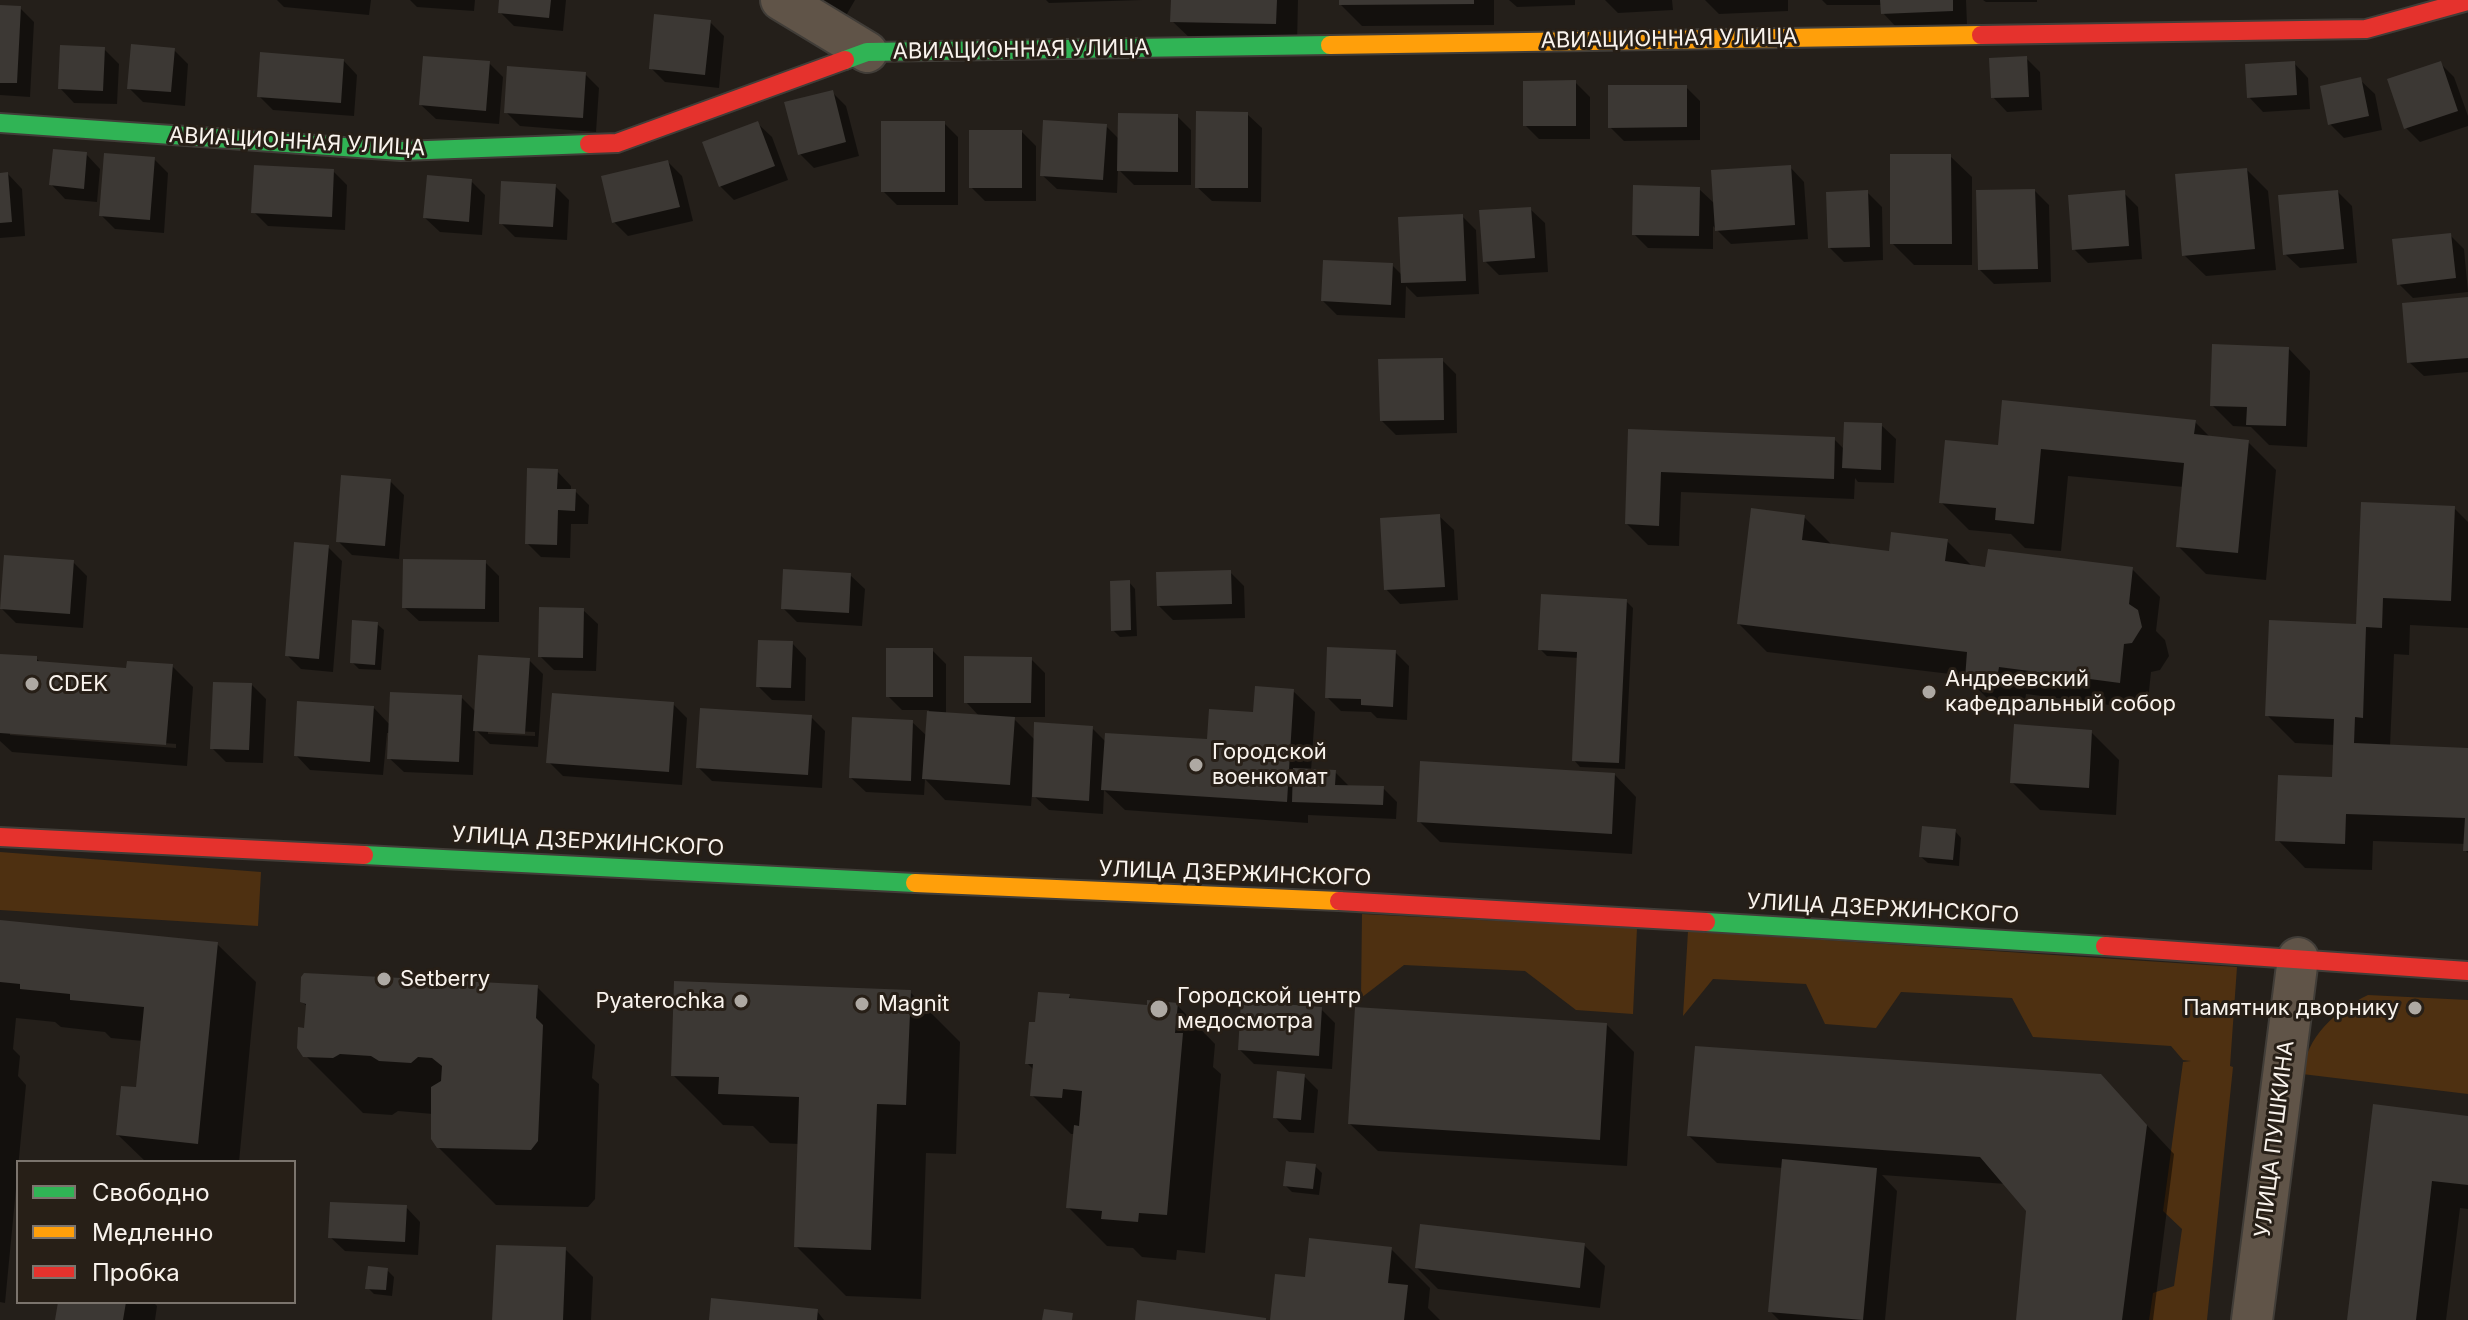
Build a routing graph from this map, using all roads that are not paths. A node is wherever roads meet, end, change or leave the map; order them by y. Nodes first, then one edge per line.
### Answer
1 (781, 0) edge
2 (2468, 1) edge
3 (867, 52) junction
4 (0, 123) edge
5 (0, 837) edge
6 (2298, 958) junction
7 (2468, 971) edge
8 (2252, 1320) edge

1 - 3 street, АВИАЦИОННАЯ УЛИЦА
2 - 3 street, АВИАЦИОННАЯ УЛИЦА
3 - 4 street, АВИАЦИОННАЯ УЛИЦА
5 - 6 street, УЛИЦА ДЗЕРЖИНСКОГО
6 - 7 street, УЛИЦА ДЗЕРЖИНСКОГО
6 - 8 street, УЛИЦА ПУШКИНА

